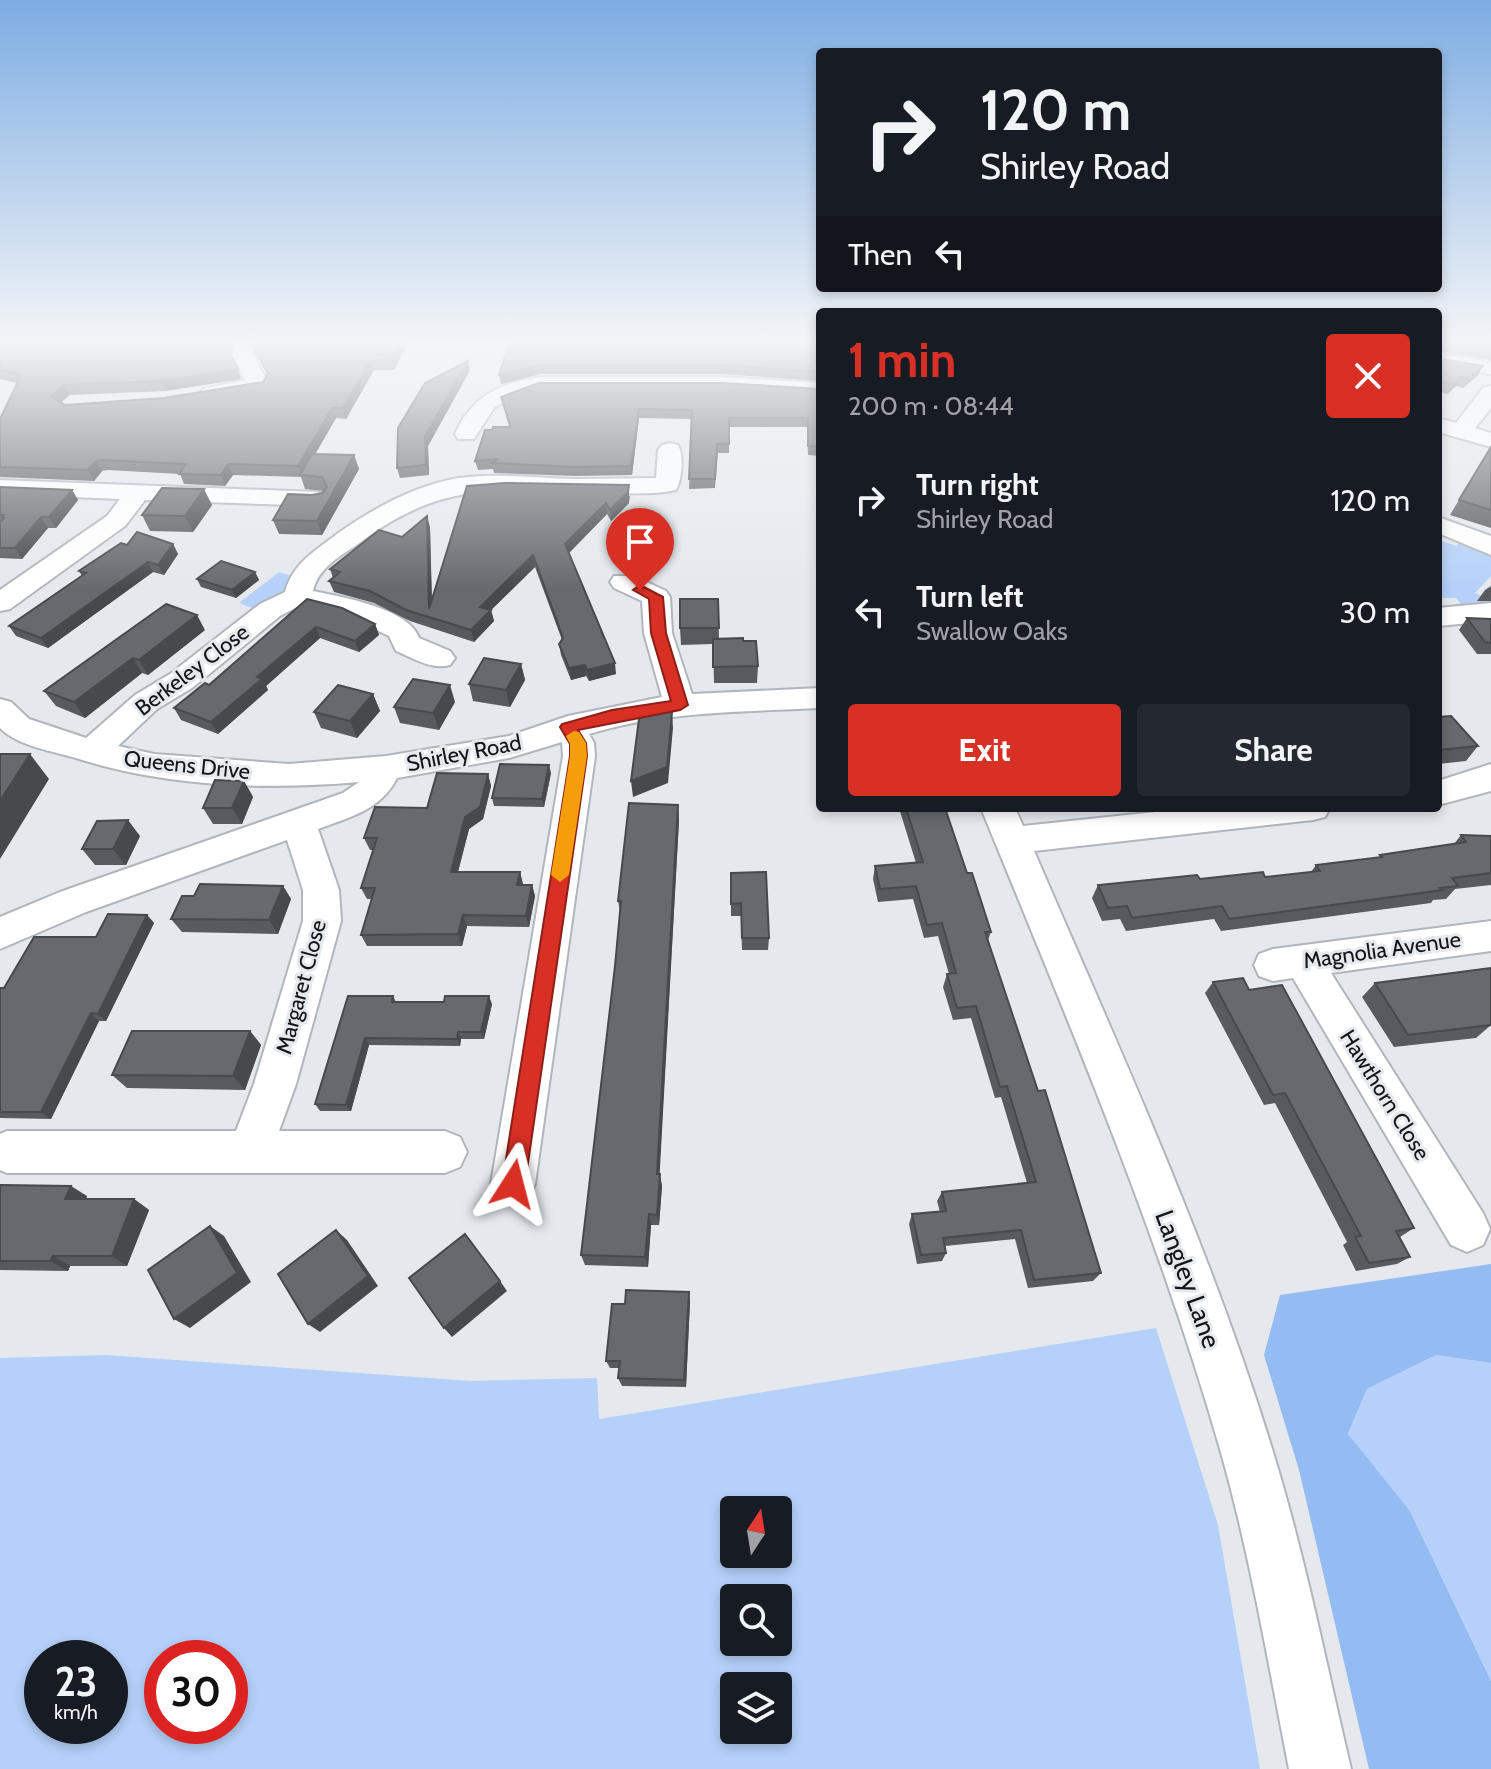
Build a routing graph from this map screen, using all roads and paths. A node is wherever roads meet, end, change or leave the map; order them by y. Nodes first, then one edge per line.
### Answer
1 (469, 424) edge
2 (1467, 424) edge
3 (1442, 426) edge
4 (1461, 432) junction
5 (466, 434) dead end
6 (1491, 440) edge
7 (670, 450) dead end
8 (0, 487) edge
9 (137, 493) junction
10 (317, 499) edge
11 (1442, 526) edge
12 (1491, 547) edge
13 (624, 582) dead end
14 (298, 596) junction
15 (0, 603) edge
16 (1491, 612) edge
17 (1442, 617) edge
18 (440, 658) dead end
19 (816, 698) edge
20 (680, 705) junction
21 (0, 709) edge
22 (568, 727) junction
23 (91, 752) junction
24 (386, 768) junction
25 (1491, 776) edge
26 (1442, 792) edge
27 (1236, 812) edge
28 (298, 821) junction
29 (1004, 824) edge
30 (0, 934) edge
31 (1491, 936) edge
32 (1288, 963) joint
33 (7, 1152) dead end
34 (250, 1152) junction
35 (445, 1152) dead end
36 (513, 1184) dead end
37 (1467, 1229) dead end
38 (1320, 1769) edge

1 - 5 street
2 - 4 street
3 - 4 street
4 - 6 street
7 - 14 street
8 - 9 street
9 - 10 street
9 - 15 street
11 - 12 street
13 - 20 street
14 - 18 street
14 - 23 street, Berkeley Close
16 - 17 street
19 - 20 street, Shirley Road
20 - 22 street, Shirley Road
21 - 23 street, Queens Drive
22 - 24 street, Shirley Road
22 - 36 street
23 - 24 street, Queens Drive
24 - 28 street, Shirley Road
25 - 26 street
27 - 29 street
28 - 30 street, Shirley Road
28 - 34 street, Margaret Close
29 - 38 street, Langley Lane
31 - 32 street, Magnolia Avenue
32 - 37 street, Hawthorn Close
33 - 34 street
34 - 35 street

